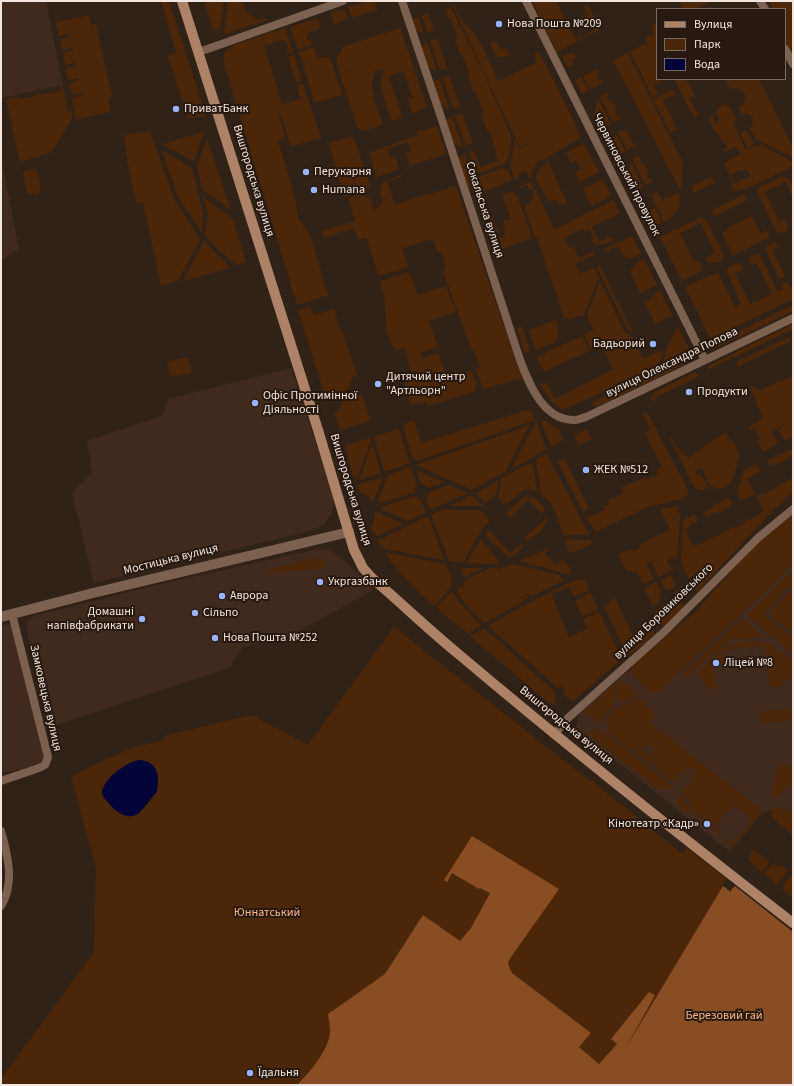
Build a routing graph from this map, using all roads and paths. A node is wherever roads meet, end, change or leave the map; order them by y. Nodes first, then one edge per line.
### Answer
1 (182, 1) edge
2 (343, 1) edge
3 (402, 1) edge
4 (526, 1) edge
5 (786, 51) edge
6 (199, 52) junction
7 (793, 64) edge
8 (793, 318) edge
9 (705, 360) junction
10 (560, 417) joint
11 (793, 509) edge
12 (349, 532) junction
13 (12, 614) junction
14 (1, 617) edge
15 (554, 735) junction
16 (1, 781) edge
17 (1, 831) edge
18 (1, 906) edge
19 (793, 923) edge

1 - 6 main road, Вишгородська вулиця
2 - 6 street
3 - 10 street, Сокальська вулиця
4 - 9 street, Червиновський провулок
5 - 7 street
6 - 12 main road, Вишгородська вулиця
8 - 9 street, вулиця Олександра Попова
9 - 10 street, вулиця Олександра Попова
11 - 15 street, вулиця Боровиковського
12 - 13 street, Мостицька вулиця
12 - 15 main road, Вишгородська вулиця
13 - 14 street, Мостицька вулиця
13 - 16 street, Замковецька вулиця
15 - 19 main road, Вишгородська вулиця
17 - 18 street

